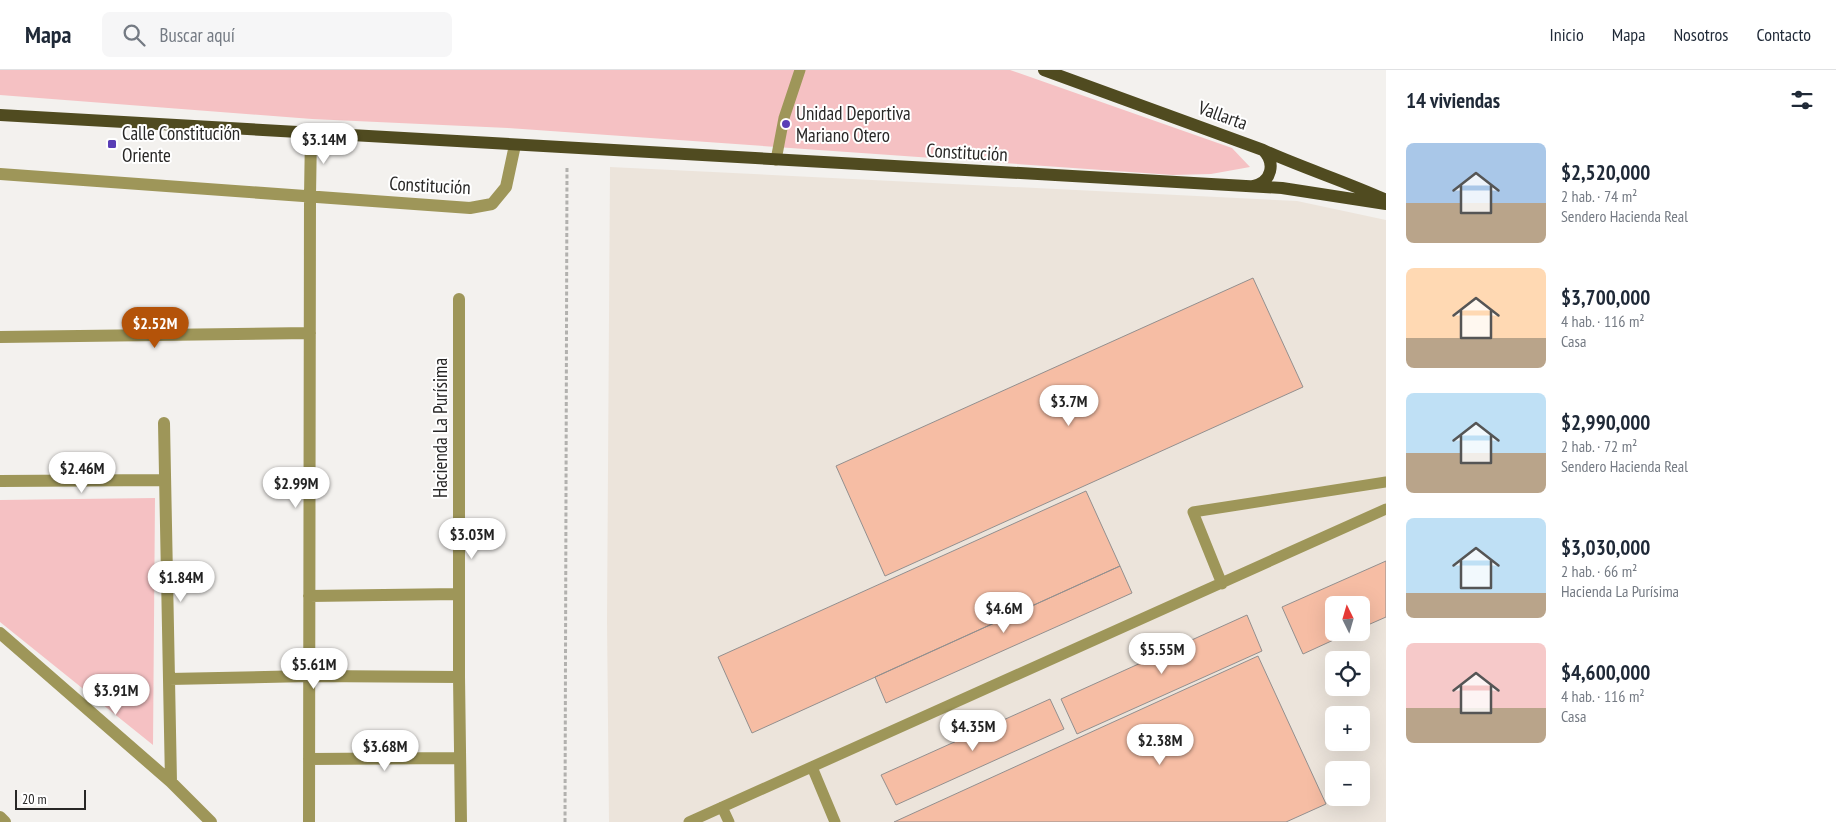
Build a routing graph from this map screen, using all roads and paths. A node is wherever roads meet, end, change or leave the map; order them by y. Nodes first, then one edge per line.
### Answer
1 (800, 70) edge
2 (1044, 70) edge
3 (0, 115) edge
4 (311, 133) junction
5 (515, 144) junction
6 (567, 148) junction
7 (1263, 150) junction
8 (776, 160) junction
9 (0, 174) edge
10 (1248, 186) junction
11 (310, 196) junction
12 (1386, 202) edge
13 (459, 298) dead end
14 (310, 333) junction
15 (0, 337) edge
16 (164, 423) dead end
17 (165, 480) junction
18 (0, 481) edge
19 (1386, 482) edge
20 (1386, 509) edge
21 (1222, 584) junction
22 (459, 594) junction
23 (309, 596) junction
24 (0, 633) edge
25 (309, 676) junction
26 (459, 677) junction
27 (169, 679) junction
28 (460, 758) junction
29 (309, 759) junction
30 (812, 767) junction
31 (171, 782) junction
32 (722, 807) junction
33 (0, 817) edge
34 (5, 822) edge
35 (211, 822) edge
36 (309, 822) edge
37 (461, 822) edge
38 (565, 822) edge
39 (689, 822) edge
40 (729, 822) edge
41 (835, 822) edge

1 - 8 lane
2 - 7 main road, Vallarta
3 - 4 main road, Constitución
4 - 5 main road, Constitución
4 - 11 street
5 - 6 main road, Constitución
5 - 11 street, Constitución
6 - 8 main road, Constitución
6 - 38 path
7 - 10 main road
7 - 12 main road, Vallarta
8 - 10 main road, Constitución
9 - 11 street, Constitución
10 - 12 main road, Constitución
11 - 14 street
13 - 22 street, Hacienda La Purísima
14 - 15 street
14 - 23 street
16 - 17 street
17 - 18 street
17 - 27 street
19 - 21 lane
20 - 21 lane
21 - 30 lane
22 - 23 street
22 - 26 street, Hacienda La Purísima
23 - 25 street
24 - 31 street
25 - 26 street
25 - 27 street
25 - 29 street
26 - 28 street, Hacienda La Purísima
27 - 31 street
28 - 29 street
28 - 37 street, Hacienda La Purísima
29 - 36 street
30 - 32 lane
30 - 41 lane
31 - 35 street
32 - 39 lane
32 - 40 lane
33 - 34 street

